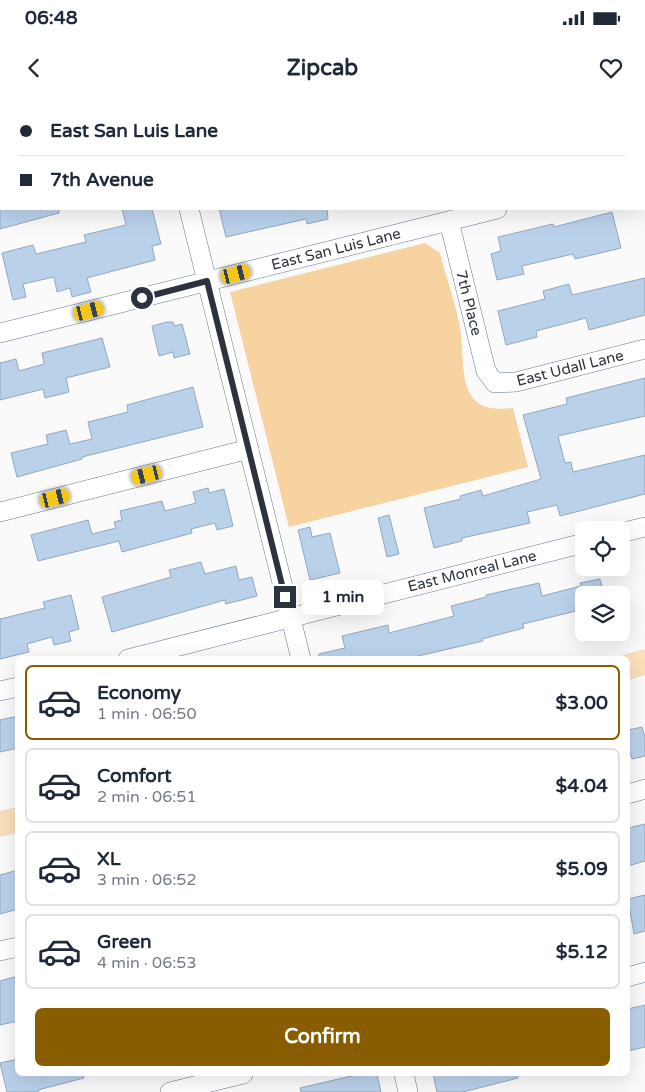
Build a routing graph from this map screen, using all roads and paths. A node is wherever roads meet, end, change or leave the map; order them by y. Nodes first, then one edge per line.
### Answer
1 (189, 210) edge
2 (493, 210) edge
3 (449, 221) junction
4 (207, 281) junction
5 (0, 334) edge
6 (645, 349) edge
7 (495, 383) joint
8 (248, 449) junction
9 (0, 512) edge
10 (645, 527) edge
11 (630, 531) edge
12 (575, 545) edge
13 (290, 618) junction
14 (140, 656) edge
15 (299, 656) edge
16 (645, 662) edge
17 (630, 666) edge
18 (15, 688) edge
19 (0, 691) edge
20 (645, 789) edge
21 (630, 793) edge
22 (15, 821) edge
23 (0, 824) edge
24 (15, 948) edge
25 (0, 951) edge
26 (645, 972) edge
27 (630, 976) edge
28 (235, 1076) edge
29 (404, 1076) edge
30 (170, 1092) edge
31 (408, 1092) edge

1 - 4 street
2 - 3 street, East San Luis Lane
3 - 4 street, East San Luis Lane
3 - 7 street, 7th Place
4 - 5 street, East San Luis Lane
4 - 8 street
6 - 7 street, East Udall Lane
8 - 9 street
8 - 13 street
10 - 11 street
12 - 13 street, East Monreal Lane
13 - 14 street, East Monreal Lane
13 - 15 street
16 - 17 main road
18 - 19 street
20 - 21 street
22 - 23 main road
24 - 25 street
26 - 27 street
28 - 30 street
29 - 31 street

